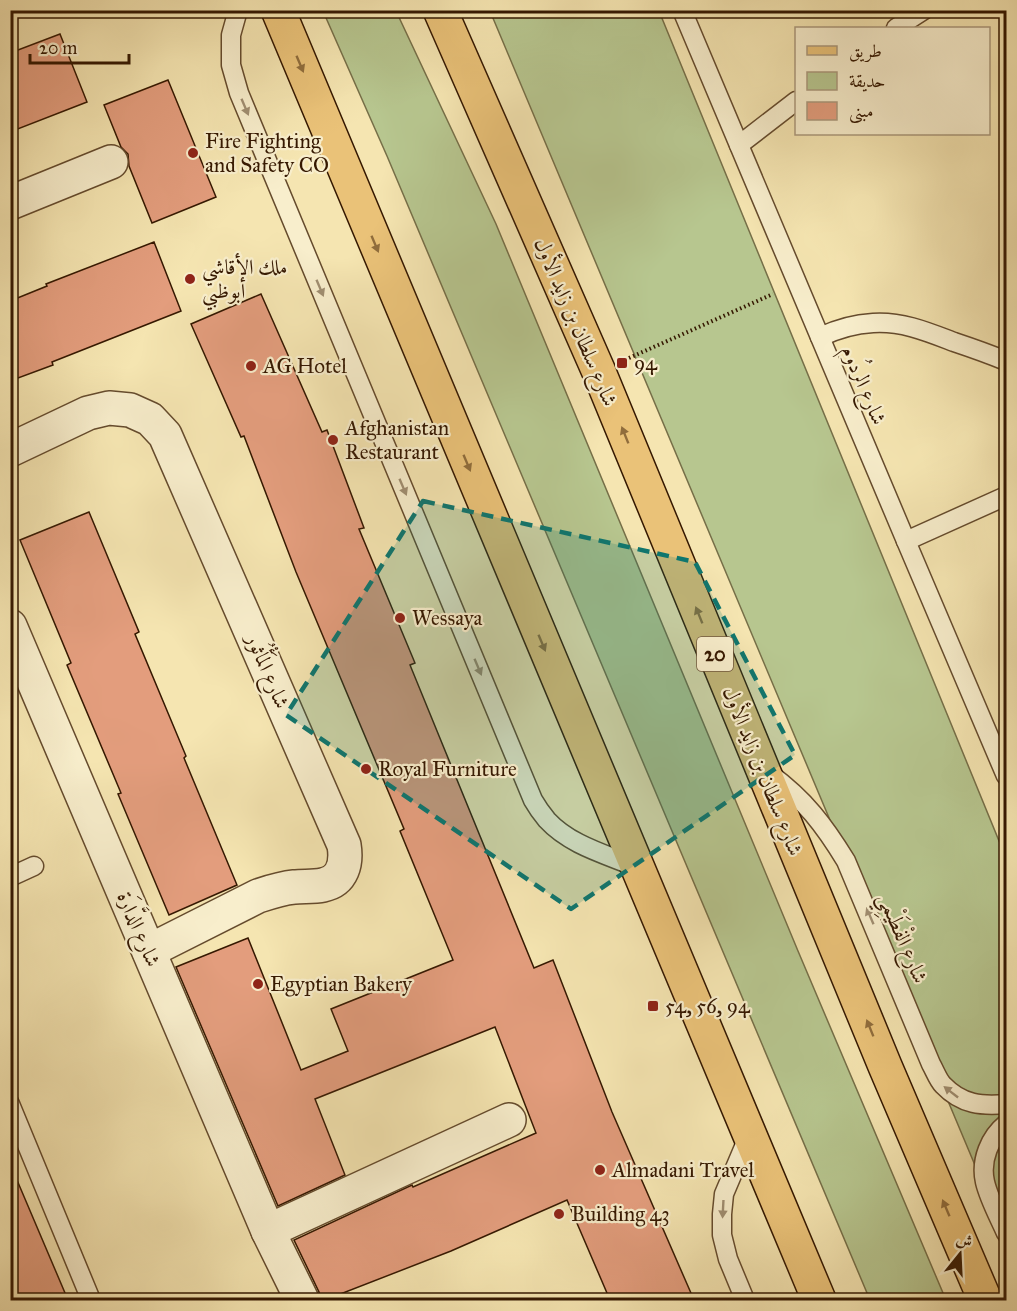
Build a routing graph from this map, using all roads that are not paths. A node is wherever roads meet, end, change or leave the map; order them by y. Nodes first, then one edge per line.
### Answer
1 (238, 10) edge
2 (278, 10) edge
3 (440, 10) edge
4 (682, 10) edge
5 (924, 10) edge
6 (898, 27) edge
7 (795, 102) edge
8 (739, 146) junction
9 (111, 162) dead end
10 (10, 203) edge
11 (820, 337) junction
12 (1006, 361) edge
13 (10, 450) edge
14 (1006, 496) edge
15 (906, 541) junction
16 (10, 626) edge
17 (762, 767) junction
18 (1006, 776) edge
19 (34, 866) dead end
20 (636, 867) junction
21 (10, 877) edge
22 (148, 951) junction
23 (10, 1104) edge
24 (1006, 1104) edge
25 (509, 1120) dead end
26 (1006, 1124) edge
27 (749, 1135) junction
28 (268, 1231) junction
29 (1006, 1233) edge
30 (92, 1300) edge
31 (302, 1300) edge
32 (745, 1300) edge
33 (819, 1300) edge
34 (985, 1300) edge

1 -> 20 lane
2 -> 20 main road
17 -> 3 main road, شارع سلطان بن زايد الأول / 20
4 - 8 lane, شارع الردُوم
5 - 6 lane
7 - 8 lane
8 - 11 lane, شارع الردُوم
9 - 10 street
11 - 12 lane
11 - 15 lane, شارع الردُوم
13 - 22 street, شارع المَأْثُور
14 - 15 lane
15 - 18 lane, شارع الردُوم
16 - 22 street, شارع الدَّارَة
24 -> 17 lane, شارع الفْطَيْمِي
34 -> 17 main road, شارع سلطان بن زايد الأول / 20
19 - 21 lane
20 - 27 main road
22 - 28 street, شارع الدَّارَة
23 - 30 lane
25 - 28 street
26 - 29 lane
27 -> 32 lane
27 - 33 main road
28 - 31 street, شارع الدَّارَة

